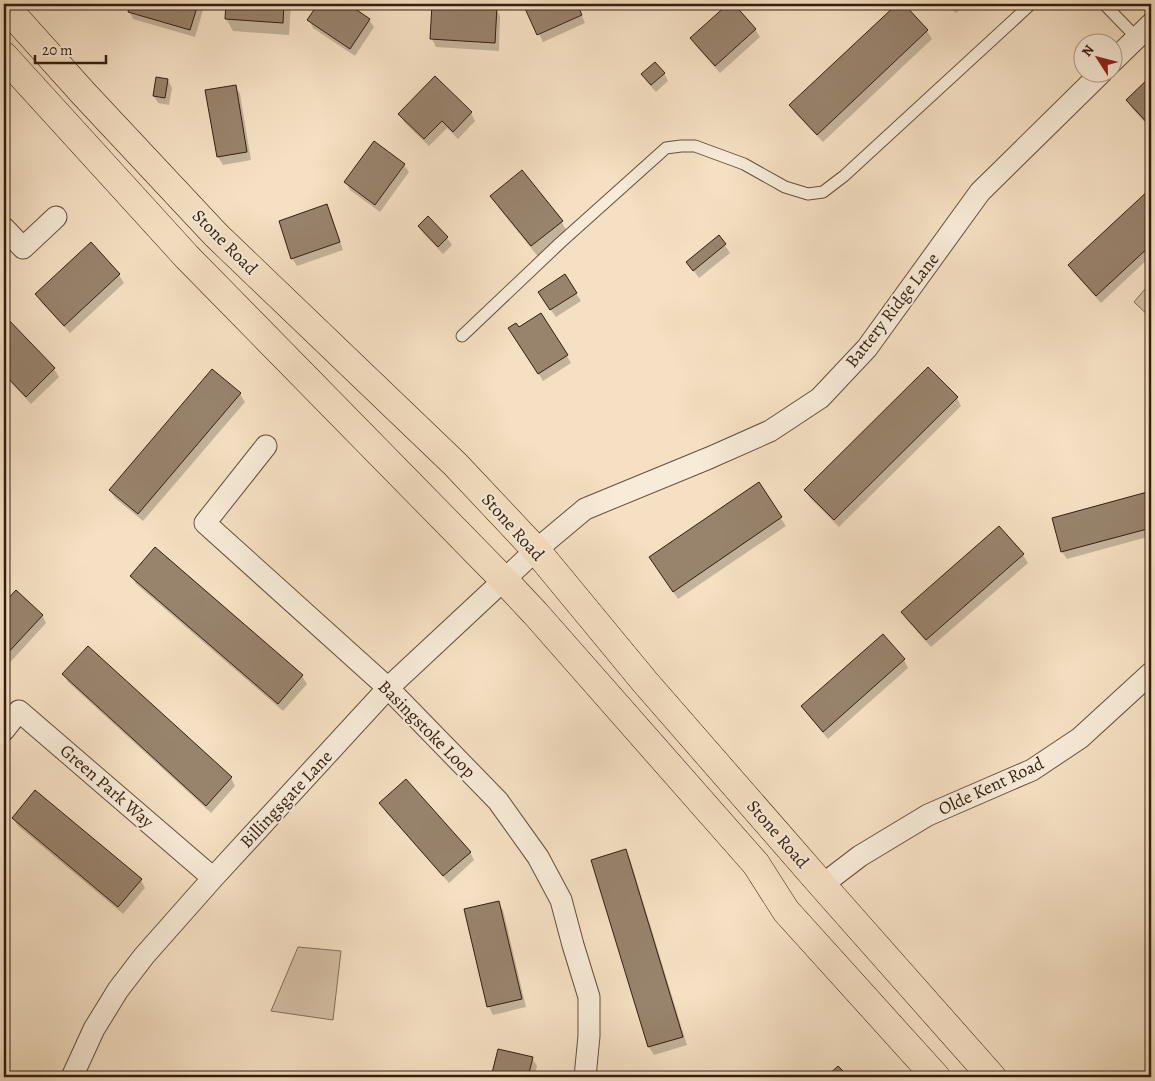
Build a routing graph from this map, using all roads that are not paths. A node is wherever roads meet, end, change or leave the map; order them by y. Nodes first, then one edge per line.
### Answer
1 (1031, 4) edge
2 (1104, 4) edge
3 (4, 5) edge
4 (1144, 31) edge
5 (1122, 52) edge
6 (4, 56) edge
7 (1092, 82) edge
8 (56, 217) dead end
9 (4, 228) edge
10 (462, 336) dead end
11 (266, 446) dead end
12 (536, 550) junction
13 (504, 580) junction
14 (1151, 673) edge
15 (388, 688) junction
16 (4, 730) edge
17 (214, 878) junction
18 (822, 885) junction
19 (72, 1077) edge
20 (585, 1077) edge
21 (936, 1077) edge
22 (992, 1077) edge

1 - 10 lane
2 - 4 lane
3 - 12 main road, Stone Road
4 - 5 street
6 - 13 main road, Stone Road
7 - 12 street, Battery Ridge Lane
8 - 9 street
11 - 15 street, Basingstoke Loop
12 - 13 street, Billingsgate Lane
12 - 18 main road, Stone Road
13 - 15 street, Billingsgate Lane
13 - 21 main road, Stone Road
14 - 18 street, Olde Kent Road
15 - 17 street, Billingsgate Lane
15 - 20 street, Basingstoke Loop
16 - 17 street, Green Park Way
17 - 19 street, Billingsgate Lane
18 - 22 main road, Stone Road

